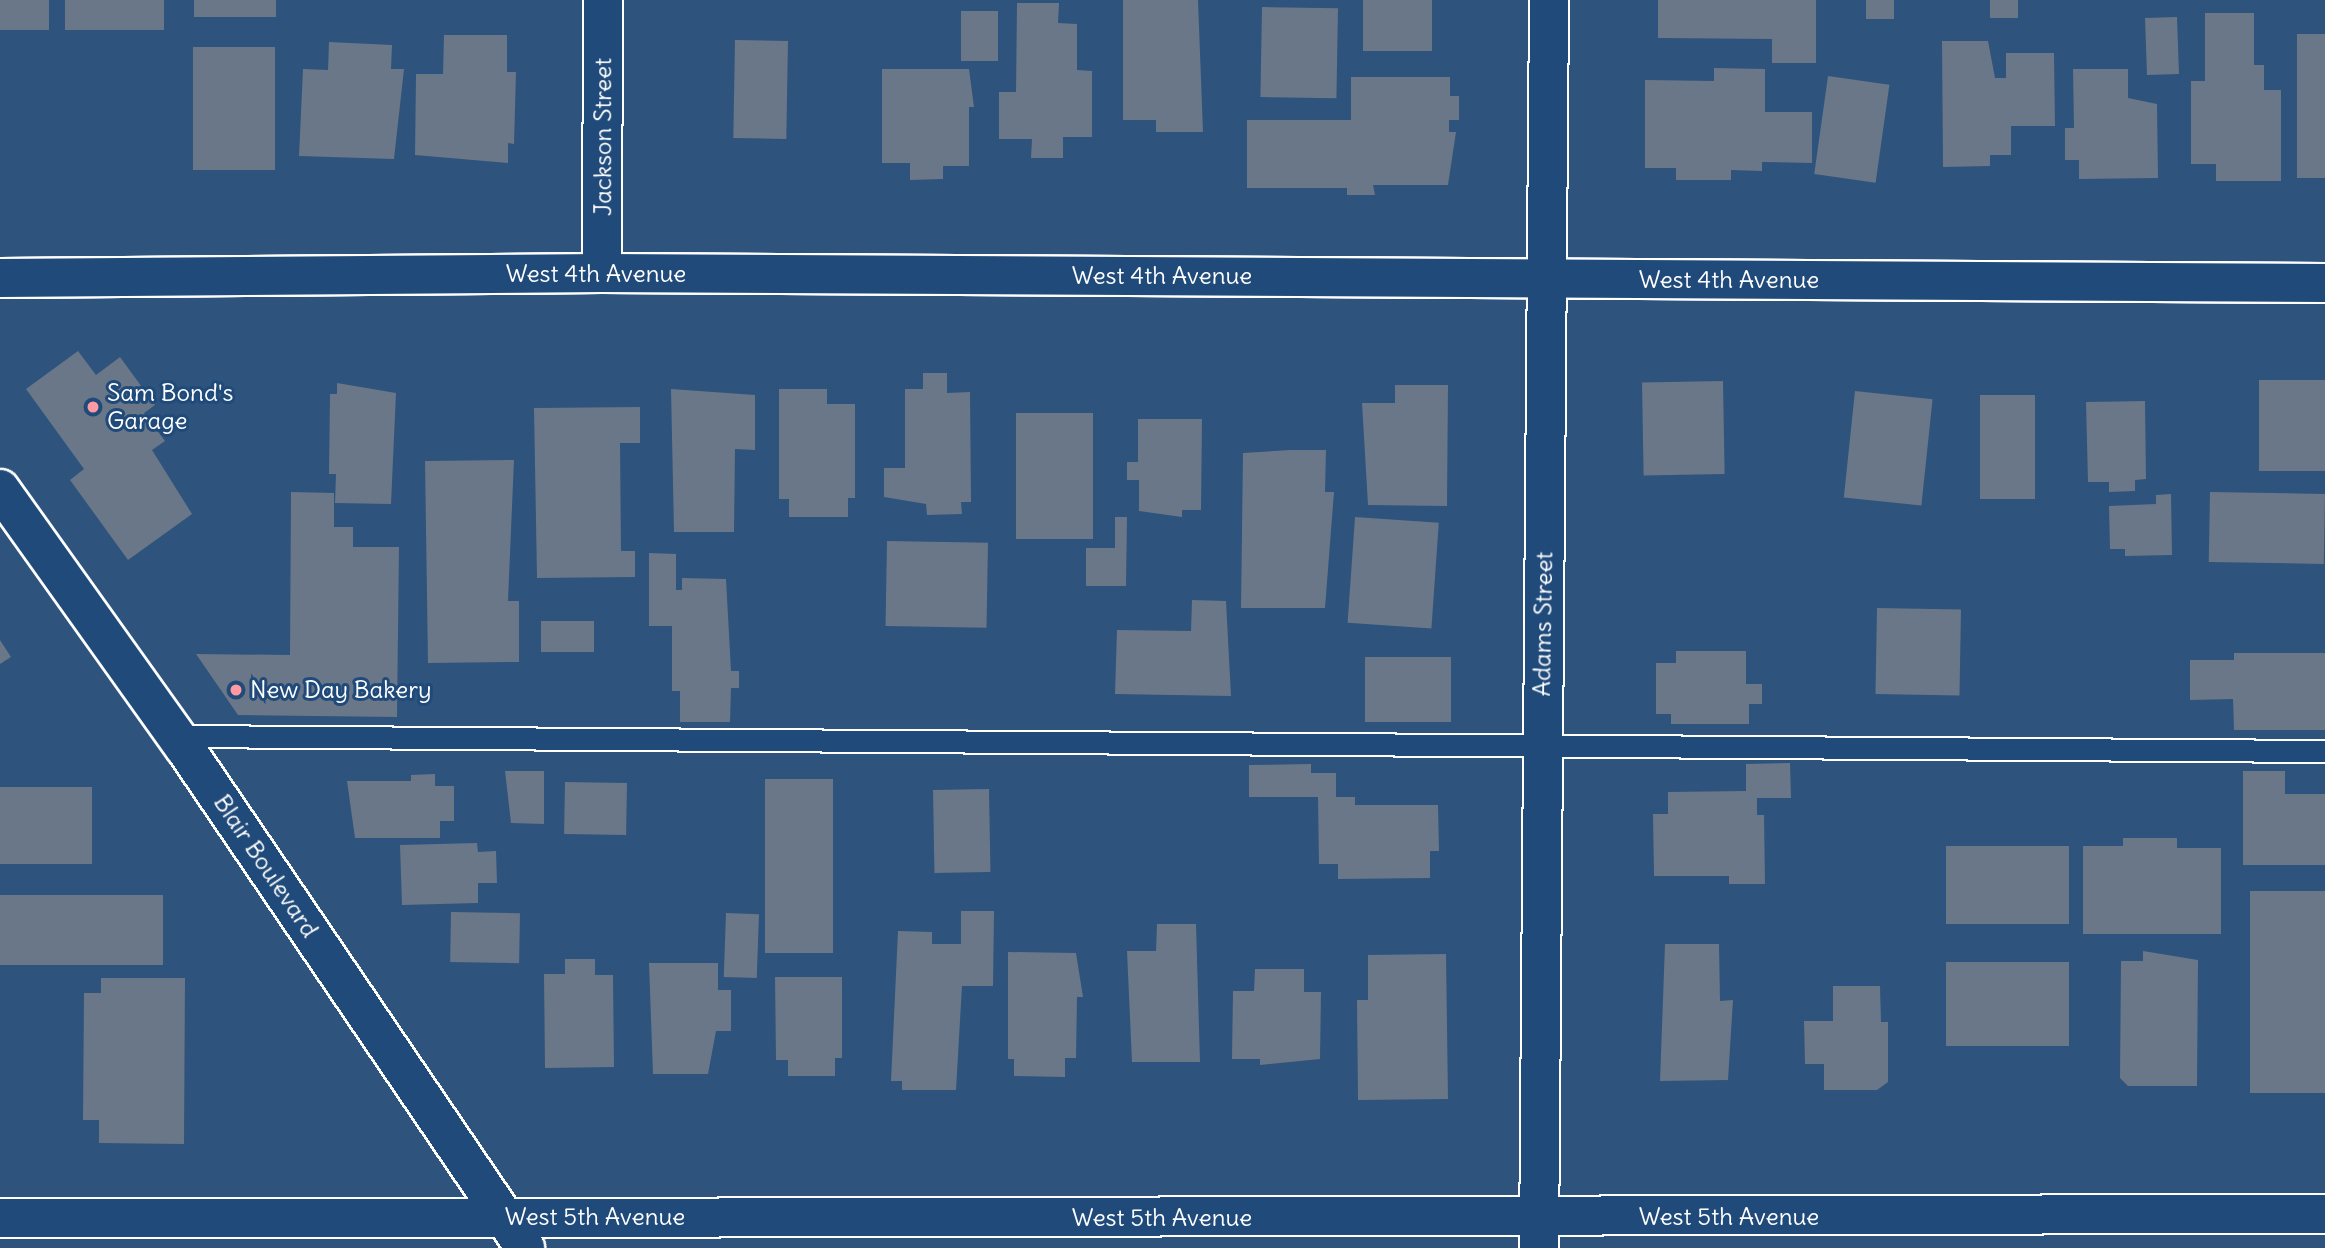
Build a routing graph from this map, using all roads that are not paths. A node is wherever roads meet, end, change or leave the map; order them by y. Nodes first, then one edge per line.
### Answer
1 (603, 0) edge
2 (1549, 0) edge
3 (602, 273) junction
4 (0, 278) edge
5 (1547, 279) junction
6 (2325, 283) edge
7 (0, 489) edge
8 (176, 736) junction
9 (1542, 749) junction
10 (2325, 751) edge
11 (2325, 1213) edge
12 (0, 1217) edge
13 (503, 1217) junction
14 (1539, 1233) edge
15 (525, 1248) edge

1 - 3 street, Jackson Street
2 - 5 street, Adams Street
3 - 4 street, West 4th Avenue
3 - 5 street, West 4th Avenue
5 - 6 street, West 4th Avenue
5 - 9 street, Adams Street
7 - 8 street, Blair Boulevard
8 - 9 lane
8 - 13 street, Blair Boulevard
9 - 10 lane
9 - 14 street, Adams Street
11 - 14 street, West 5th Avenue
12 - 13 street, West 5th Avenue
13 - 14 street, West 5th Avenue
13 - 15 street, Blair Boulevard

